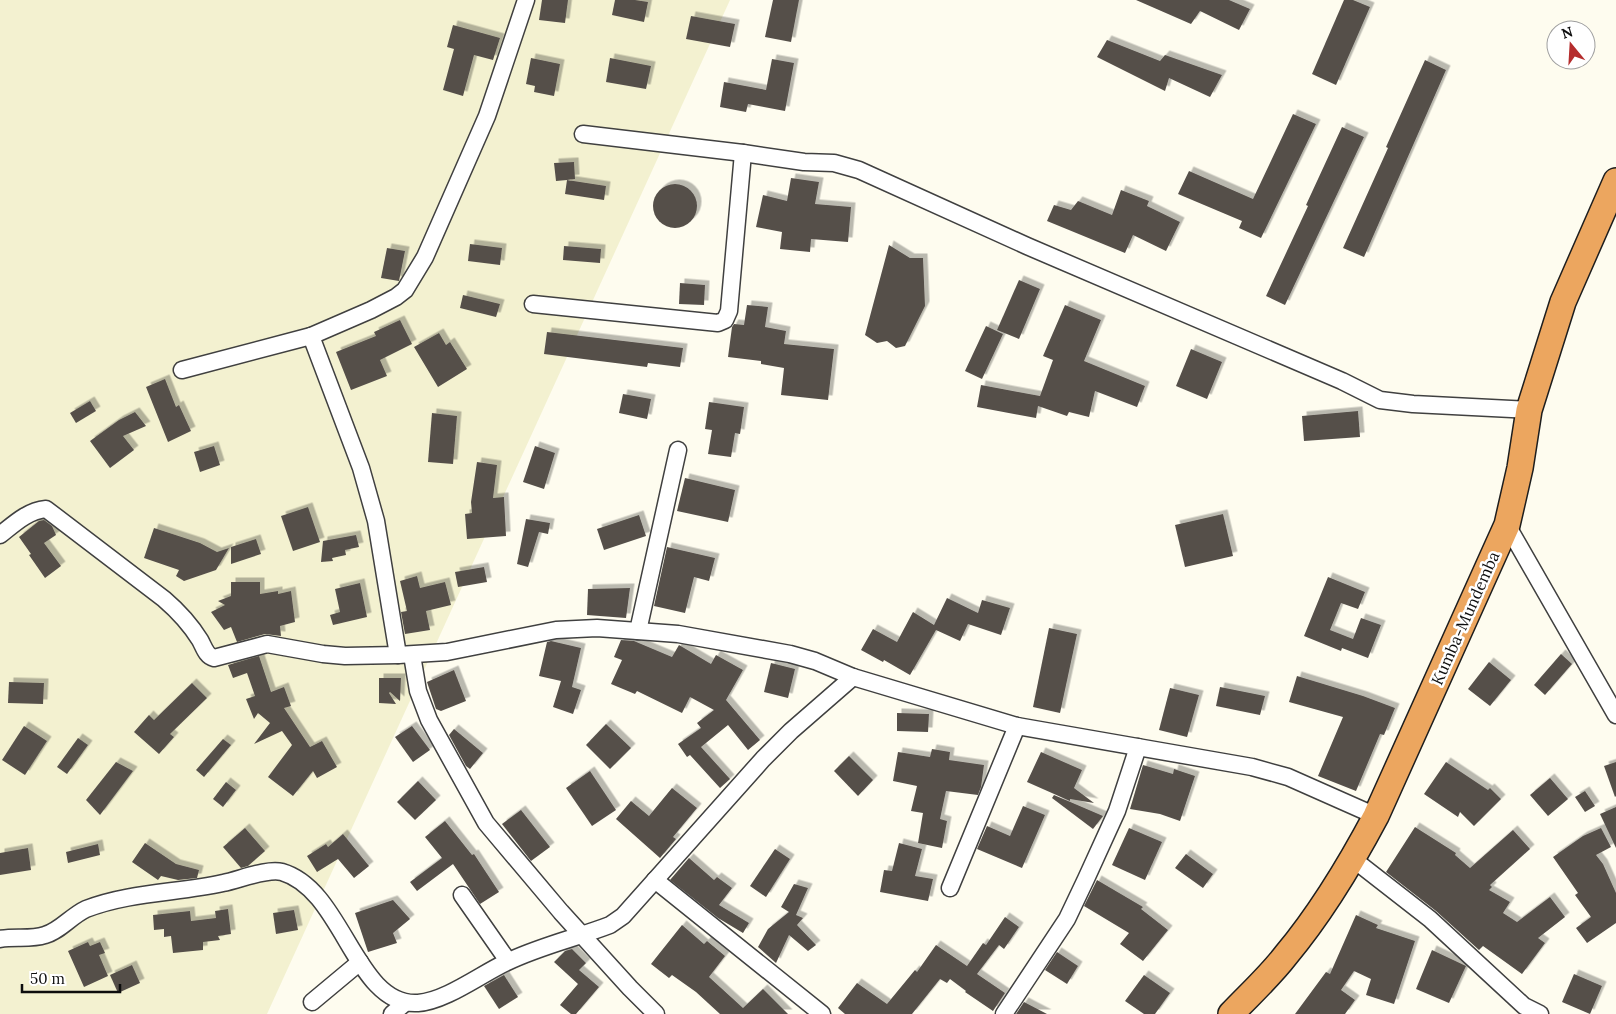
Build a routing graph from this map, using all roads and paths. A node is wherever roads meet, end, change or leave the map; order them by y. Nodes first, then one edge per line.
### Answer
1 (526, 0) edge
2 (583, 134) dead end
3 (743, 153) junction
4 (1616, 181) edge
5 (534, 304) dead end
6 (311, 336) junction
7 (182, 370) dead end
8 (1529, 410) junction
9 (678, 450) dead end
10 (1507, 526) junction
11 (0, 535) edge
12 (638, 631) junction
13 (405, 655) junction
14 (853, 677) junction
15 (1616, 715) edge
16 (1017, 726) junction
17 (1138, 747) junction
18 (1376, 816) junction
19 (1353, 859) junction
20 (655, 880) junction
21 (950, 888) dead end
22 (462, 895) dead end
23 (582, 935) junction
24 (0, 938) edge
25 (508, 961) junction
26 (360, 962) junction
27 (312, 1002) dead end
28 (405, 1003) junction
29 (392, 1014) edge
30 (656, 1014) edge
31 (822, 1014) edge
32 (1004, 1014) edge
33 (1231, 1014) edge
34 (1540, 1014) edge

1 - 6 street
2 - 3 street
3 - 5 street
3 - 8 street
4 - 8 highway, Kumba-Mundemba
6 - 7 street
6 - 13 street
8 - 10 highway, Kumba-Mundemba
9 - 12 street
10 - 15 street
10 - 18 highway, Kumba-Mundemba
11 - 13 street
12 - 13 street
12 - 14 street
13 - 23 street
14 - 16 street
14 - 20 street
16 - 17 street
16 - 21 street
17 - 18 street
17 - 32 street
18 - 19 highway, Kumba-Mundemba
19 - 33 highway, Kumba-Mundemba
19 - 34 street
20 - 23 street
20 - 31 street
22 - 25 street
23 - 25 street
23 - 30 street
24 - 26 street
25 - 28 street
26 - 27 street
26 - 28 street
28 - 29 street

